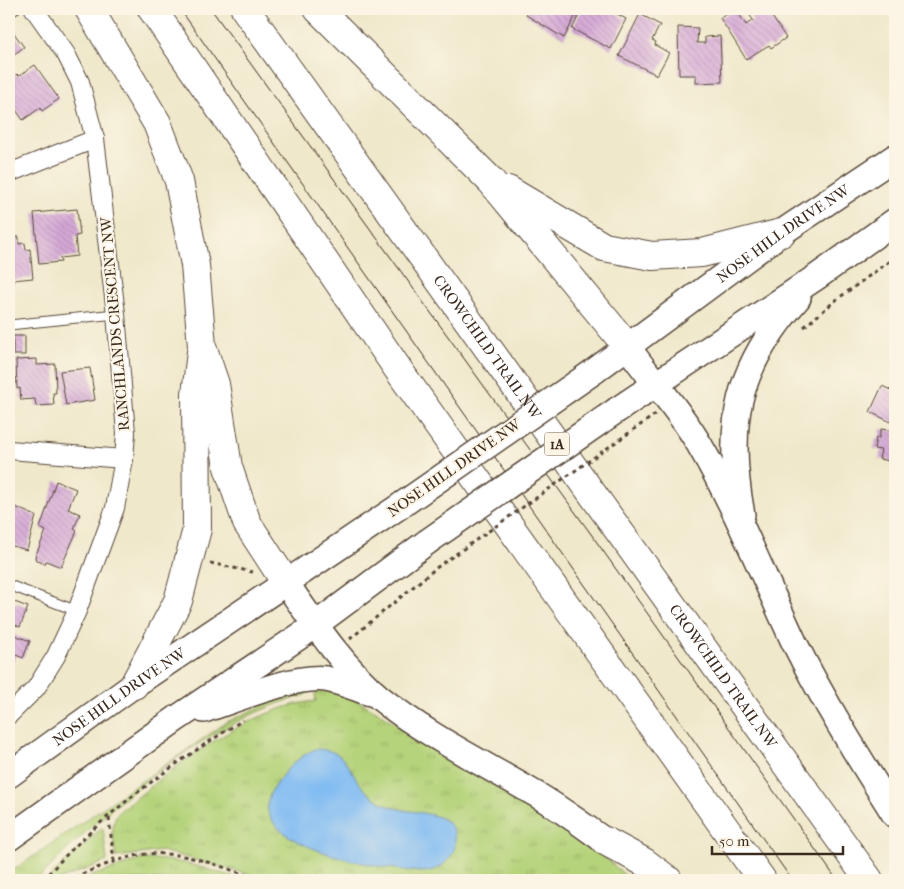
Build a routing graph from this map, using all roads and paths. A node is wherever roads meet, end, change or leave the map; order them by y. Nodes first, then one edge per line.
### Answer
1 (16, 9) edge
2 (34, 9) edge
3 (89, 9) edge
4 (152, 9) edge
5 (245, 9) edge
6 (318, 9) edge
7 (9, 14) edge
8 (95, 139) junction
9 (895, 157) edge
10 (9, 173) edge
11 (491, 180) junction
12 (895, 221) edge
13 (781, 233) junction
14 (895, 257) edge
15 (818, 276) junction
16 (116, 314) junction
17 (9, 325) edge
18 (802, 328) dead end
19 (202, 346) junction
20 (627, 346) junction
21 (655, 385) junction
22 (656, 414) dead end
23 (9, 450) edge
24 (124, 459) junction
25 (747, 539) junction
26 (209, 563) dead end
27 (261, 574) dead end
28 (286, 583) junction
29 (9, 585) edge
30 (77, 611) junction
31 (315, 626) junction
32 (350, 640) dead end
33 (134, 685) junction
34 (379, 697) junction
35 (9, 715) edge
36 (176, 718) junction
37 (245, 719) dead end
38 (9, 775) edge
39 (895, 815) edge
40 (109, 818) junction
41 (9, 838) edge
42 (605, 841) joint
43 (114, 862) junction
44 (43, 880) edge
45 (67, 880) edge
46 (260, 880) edge
47 (668, 880) edge
48 (762, 880) edge
49 (869, 880) edge

1 - 7 lane
2 - 8 street, RANCHLANDS CRESCENT NW
3 - 19 highway
4 - 48 highway
5 - 49 highway, CROWCHILD TRAIL NW / 1A
6 - 11 highway
8 - 10 street
8 - 16 street, RANCHLANDS CRESCENT NW
9 - 13 main road, NOSE HILL DRIVE NW
11 - 13 highway
11 - 20 highway
12 - 15 main road
13 - 20 main road, NOSE HILL DRIVE NW
14 - 18 path
15 - 21 main road
15 - 25 main road
16 - 17 lane
16 - 24 street, RANCHLANDS CRESCENT NW
19 - 28 highway
19 - 33 highway
20 - 21 main road
20 - 28 main road, NOSE HILL DRIVE NW, bridge
21 - 25 main road
21 - 31 main road, bridge
22 - 32 path, bridge
23 - 24 street
24 - 30 street, RANCHLANDS CRESCENT NW
25 - 39 main road
26 - 27 path
28 - 31 main road
28 - 33 main road, NOSE HILL DRIVE NW
29 - 30 lane
30 - 35 street, RANCHLANDS CRESCENT NW
31 - 34 main road
31 - 36 main road
33 - 38 main road, NOSE HILL DRIVE NW
34 - 36 main road
34 - 42 main road
36 - 41 main road
37 - 40 path
40 - 43 path
40 - 44 path
42 - 47 highway
43 - 45 path
43 - 46 path

